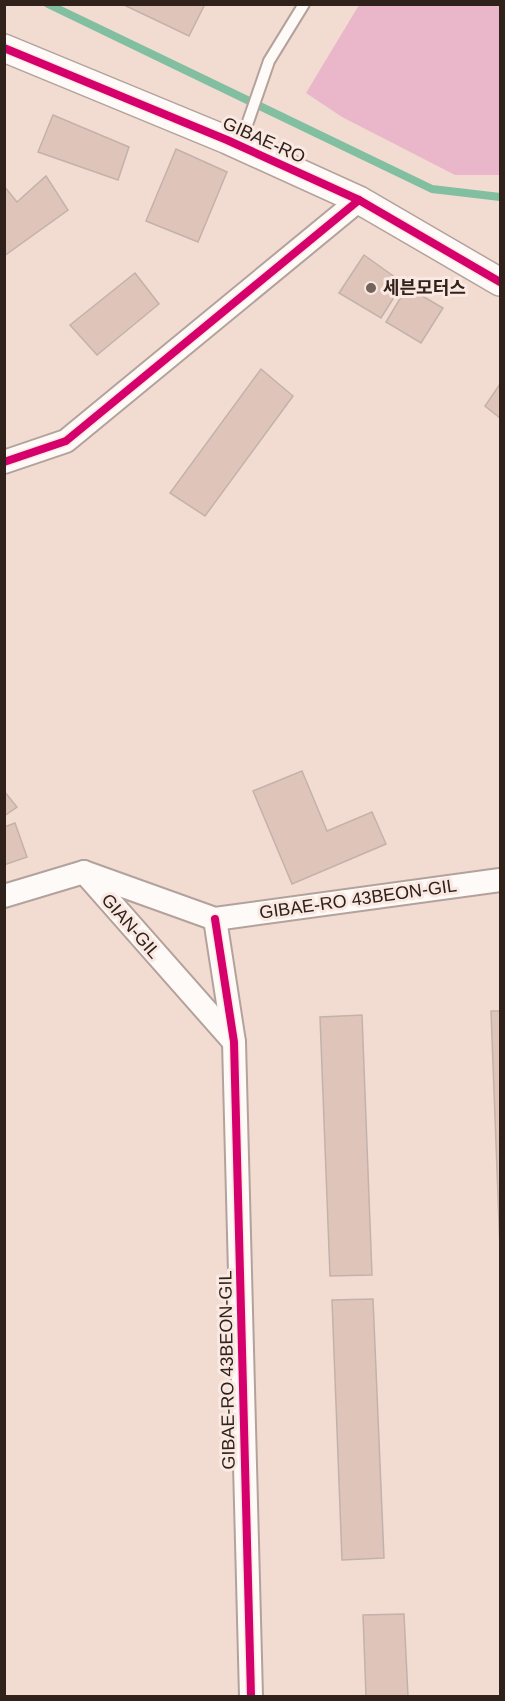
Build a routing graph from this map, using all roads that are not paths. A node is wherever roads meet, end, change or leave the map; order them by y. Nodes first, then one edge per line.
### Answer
1 (304, 4) edge
2 (4, 48) edge
3 (240, 146) junction
4 (359, 200) junction
5 (501, 282) edge
6 (4, 462) edge
7 (84, 872) junction
8 (501, 880) edge
9 (4, 896) edge
10 (215, 919) junction
11 (234, 1042) junction
12 (251, 1696) edge

1 - 3 lane
2 - 3 street, GIBAE-RO
3 - 4 street, GIBAE-RO
4 - 5 street, GIBAE-RO
4 - 6 street
7 - 9 street
7 - 10 street
7 - 11 street, GIAN-GIL
8 - 10 street, GIBAE-RO 43BEON-GIL
10 - 11 street, GIBAE-RO 43BEON-GIL
11 - 12 street, GIBAE-RO 43BEON-GIL

